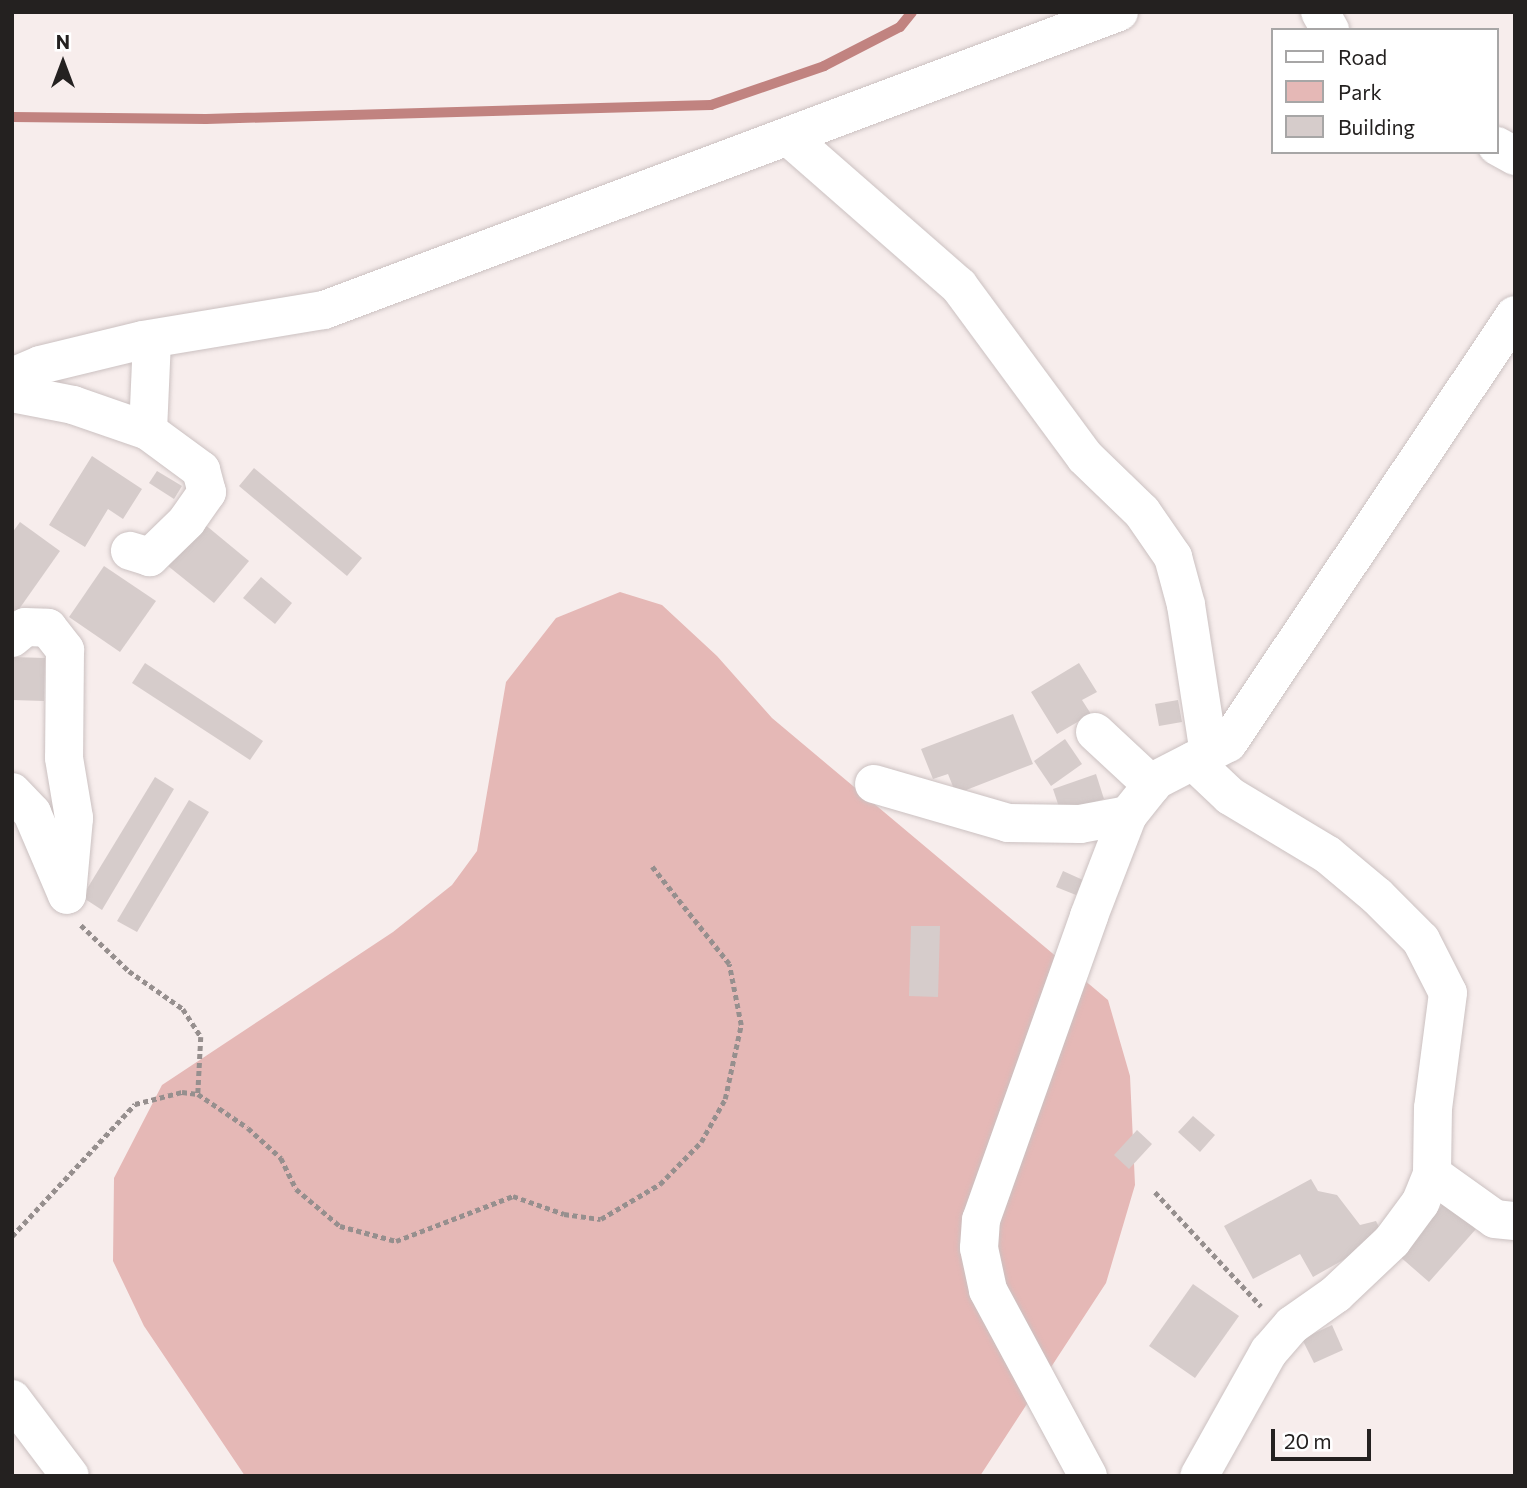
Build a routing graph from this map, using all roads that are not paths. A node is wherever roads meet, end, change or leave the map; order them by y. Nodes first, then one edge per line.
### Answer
1 (1119, 12) edge
2 (1320, 12) edge
3 (1330, 28) edge
4 (790, 139) junction
5 (1499, 147) edge
6 (1515, 156) edge
7 (1515, 315) edge
8 (152, 339) junction
9 (12, 377) edge
10 (12, 393) edge
11 (148, 431) junction
12 (130, 551) dead end
13 (12, 638) edge
14 (1095, 732) dead end
15 (1201, 757) junction
16 (874, 784) dead end
17 (1152, 785) junction
18 (12, 792) edge
19 (1128, 815) junction
20 (1432, 1174) junction
21 (1515, 1221) edge
22 (12, 1399) edge
23 (71, 1476) edge
24 (1088, 1476) edge
25 (1199, 1476) edge

1 - 4 street
2 - 3 street
4 - 8 street
4 - 15 street
5 - 6 street
7 - 15 street
8 - 9 street
8 - 11 street
10 - 11 street
11 - 12 street
13 - 18 street
14 - 17 street
15 - 17 street
15 - 20 street
16 - 19 street
17 - 19 street
19 - 24 street
20 - 21 street
20 - 25 street
22 - 23 street

